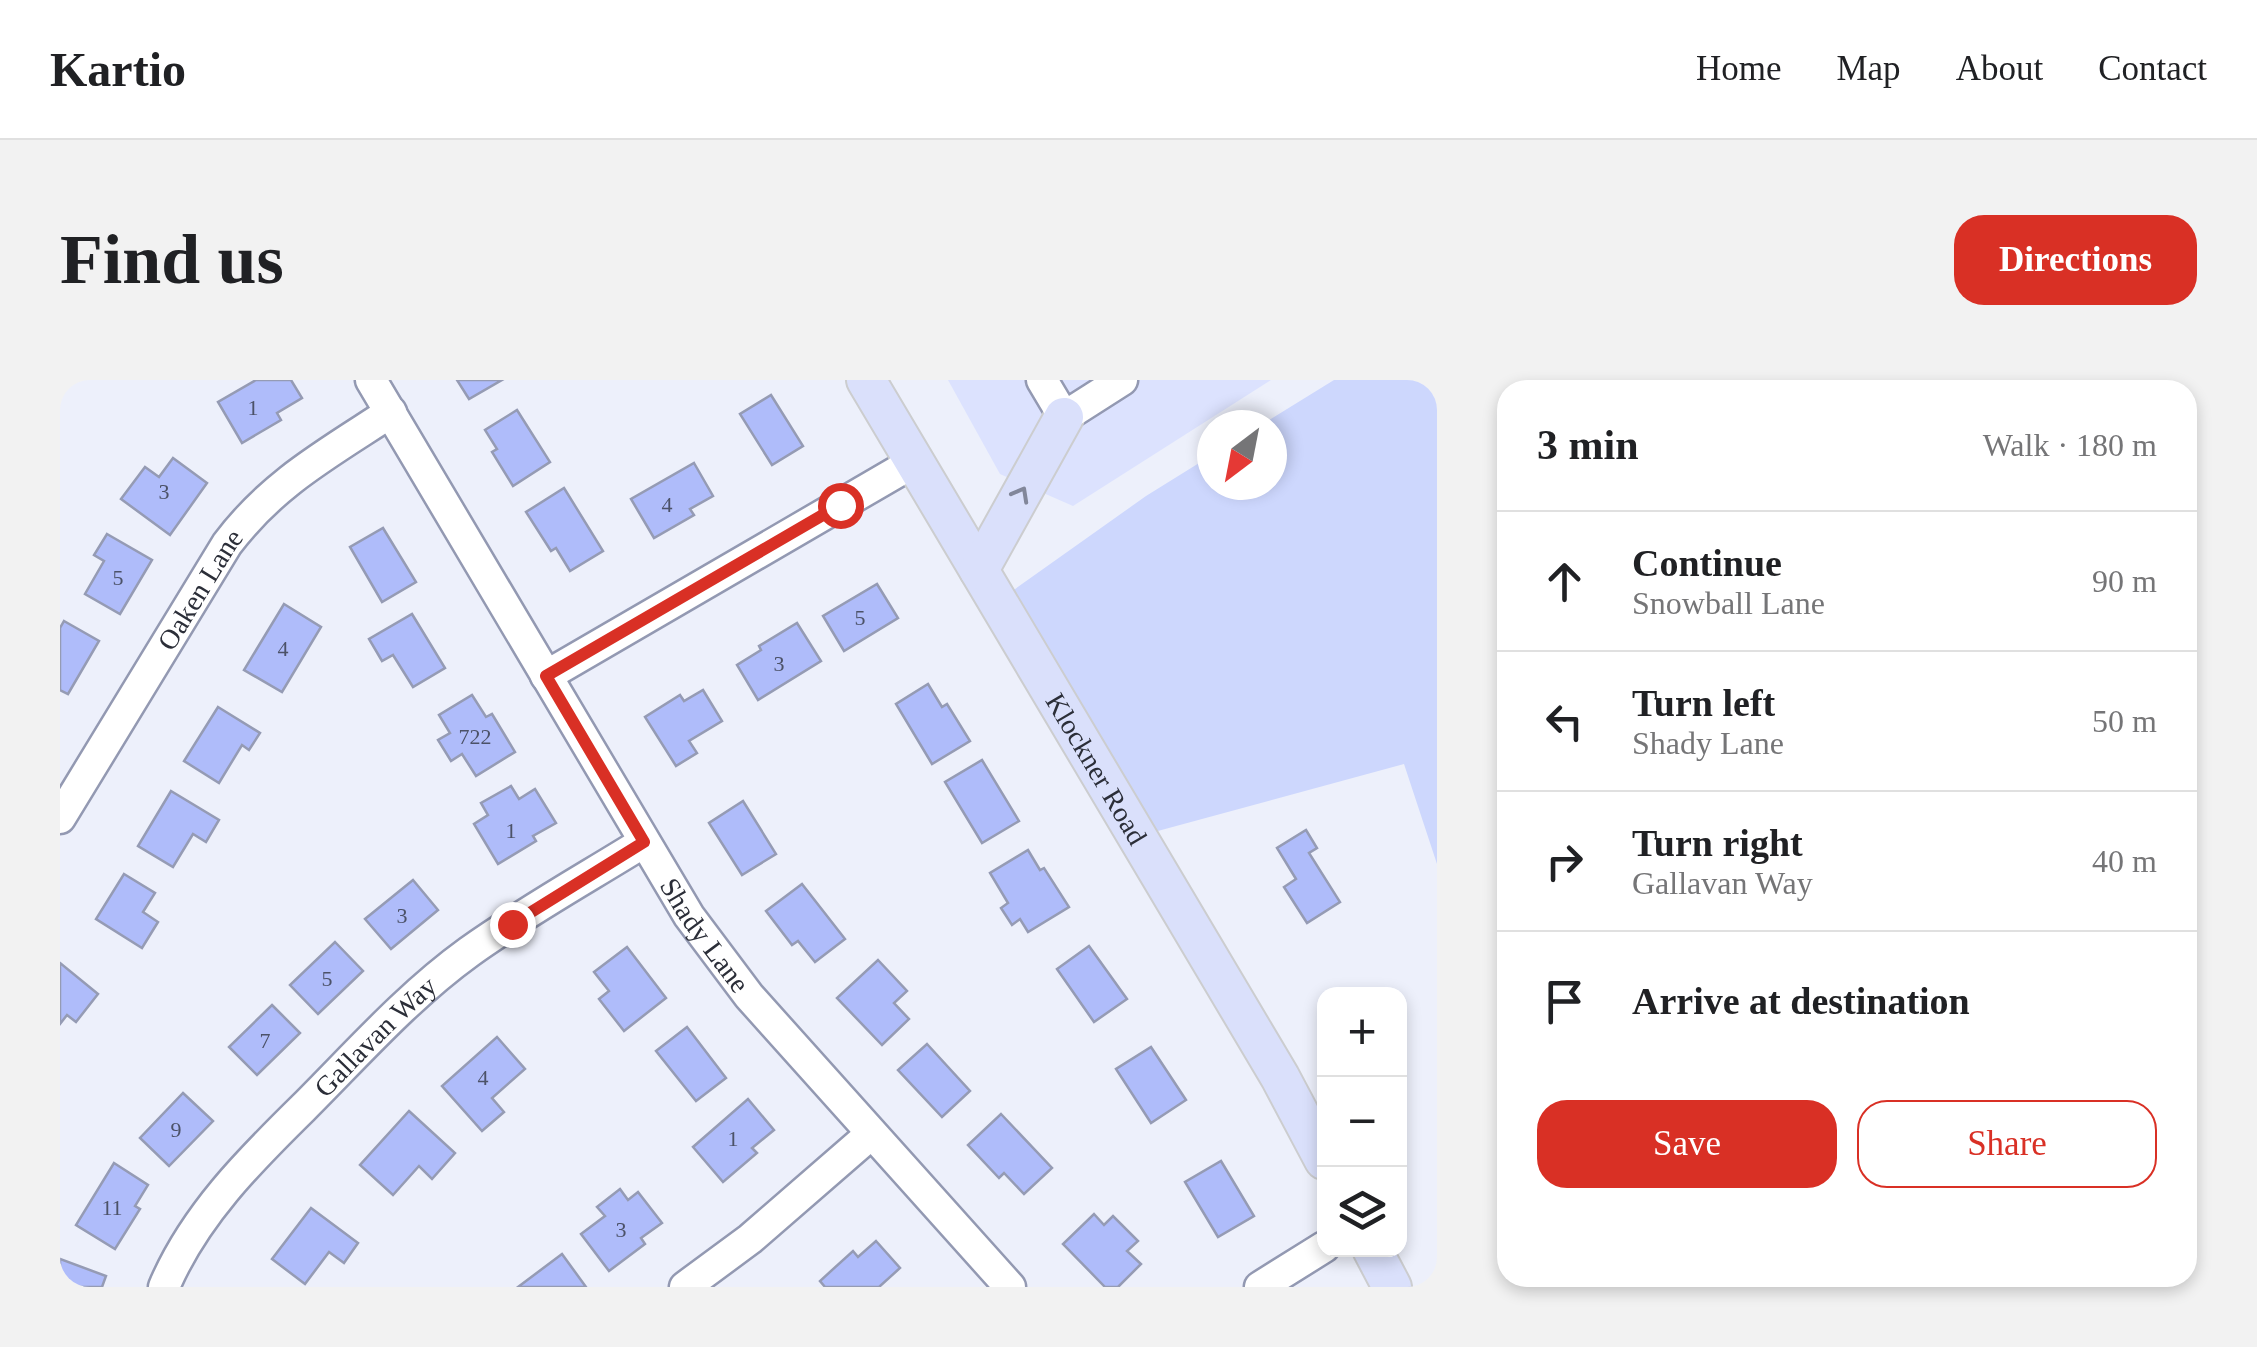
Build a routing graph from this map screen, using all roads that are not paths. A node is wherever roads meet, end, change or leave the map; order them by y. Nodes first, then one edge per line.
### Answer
1 (372, 380) edge
2 (866, 380) edge
3 (1042, 380) edge
4 (1122, 380) edge
5 (391, 412) junction
6 (1064, 417) junction
7 (914, 462) junction
8 (979, 570) junction
9 (546, 676) junction
10 (60, 818) edge
11 (644, 842) junction
12 (871, 1134) junction
13 (1317, 1147) edge
14 (1317, 1251) edge
15 (1376, 1257) edge
16 (164, 1287) edge
17 (685, 1287) edge
18 (1010, 1287) edge
19 (1260, 1287) edge
20 (1392, 1287) edge

1 - 5 street, Shady Lane
2 - 7 main road, Klockner Road
3 - 6 street
4 - 6 street
5 - 9 street, Shady Lane
5 - 10 street, Oaken Lane
8 -> 6 main road
7 - 8 main road, Klockner Road
7 - 9 street
8 - 13 main road, Klockner Road
9 - 11 street, Shady Lane
11 - 12 street, Shady Lane
11 - 16 street, Gallavan Way
12 - 17 street
12 - 18 street, Shady Lane
14 - 19 street
15 - 20 main road

